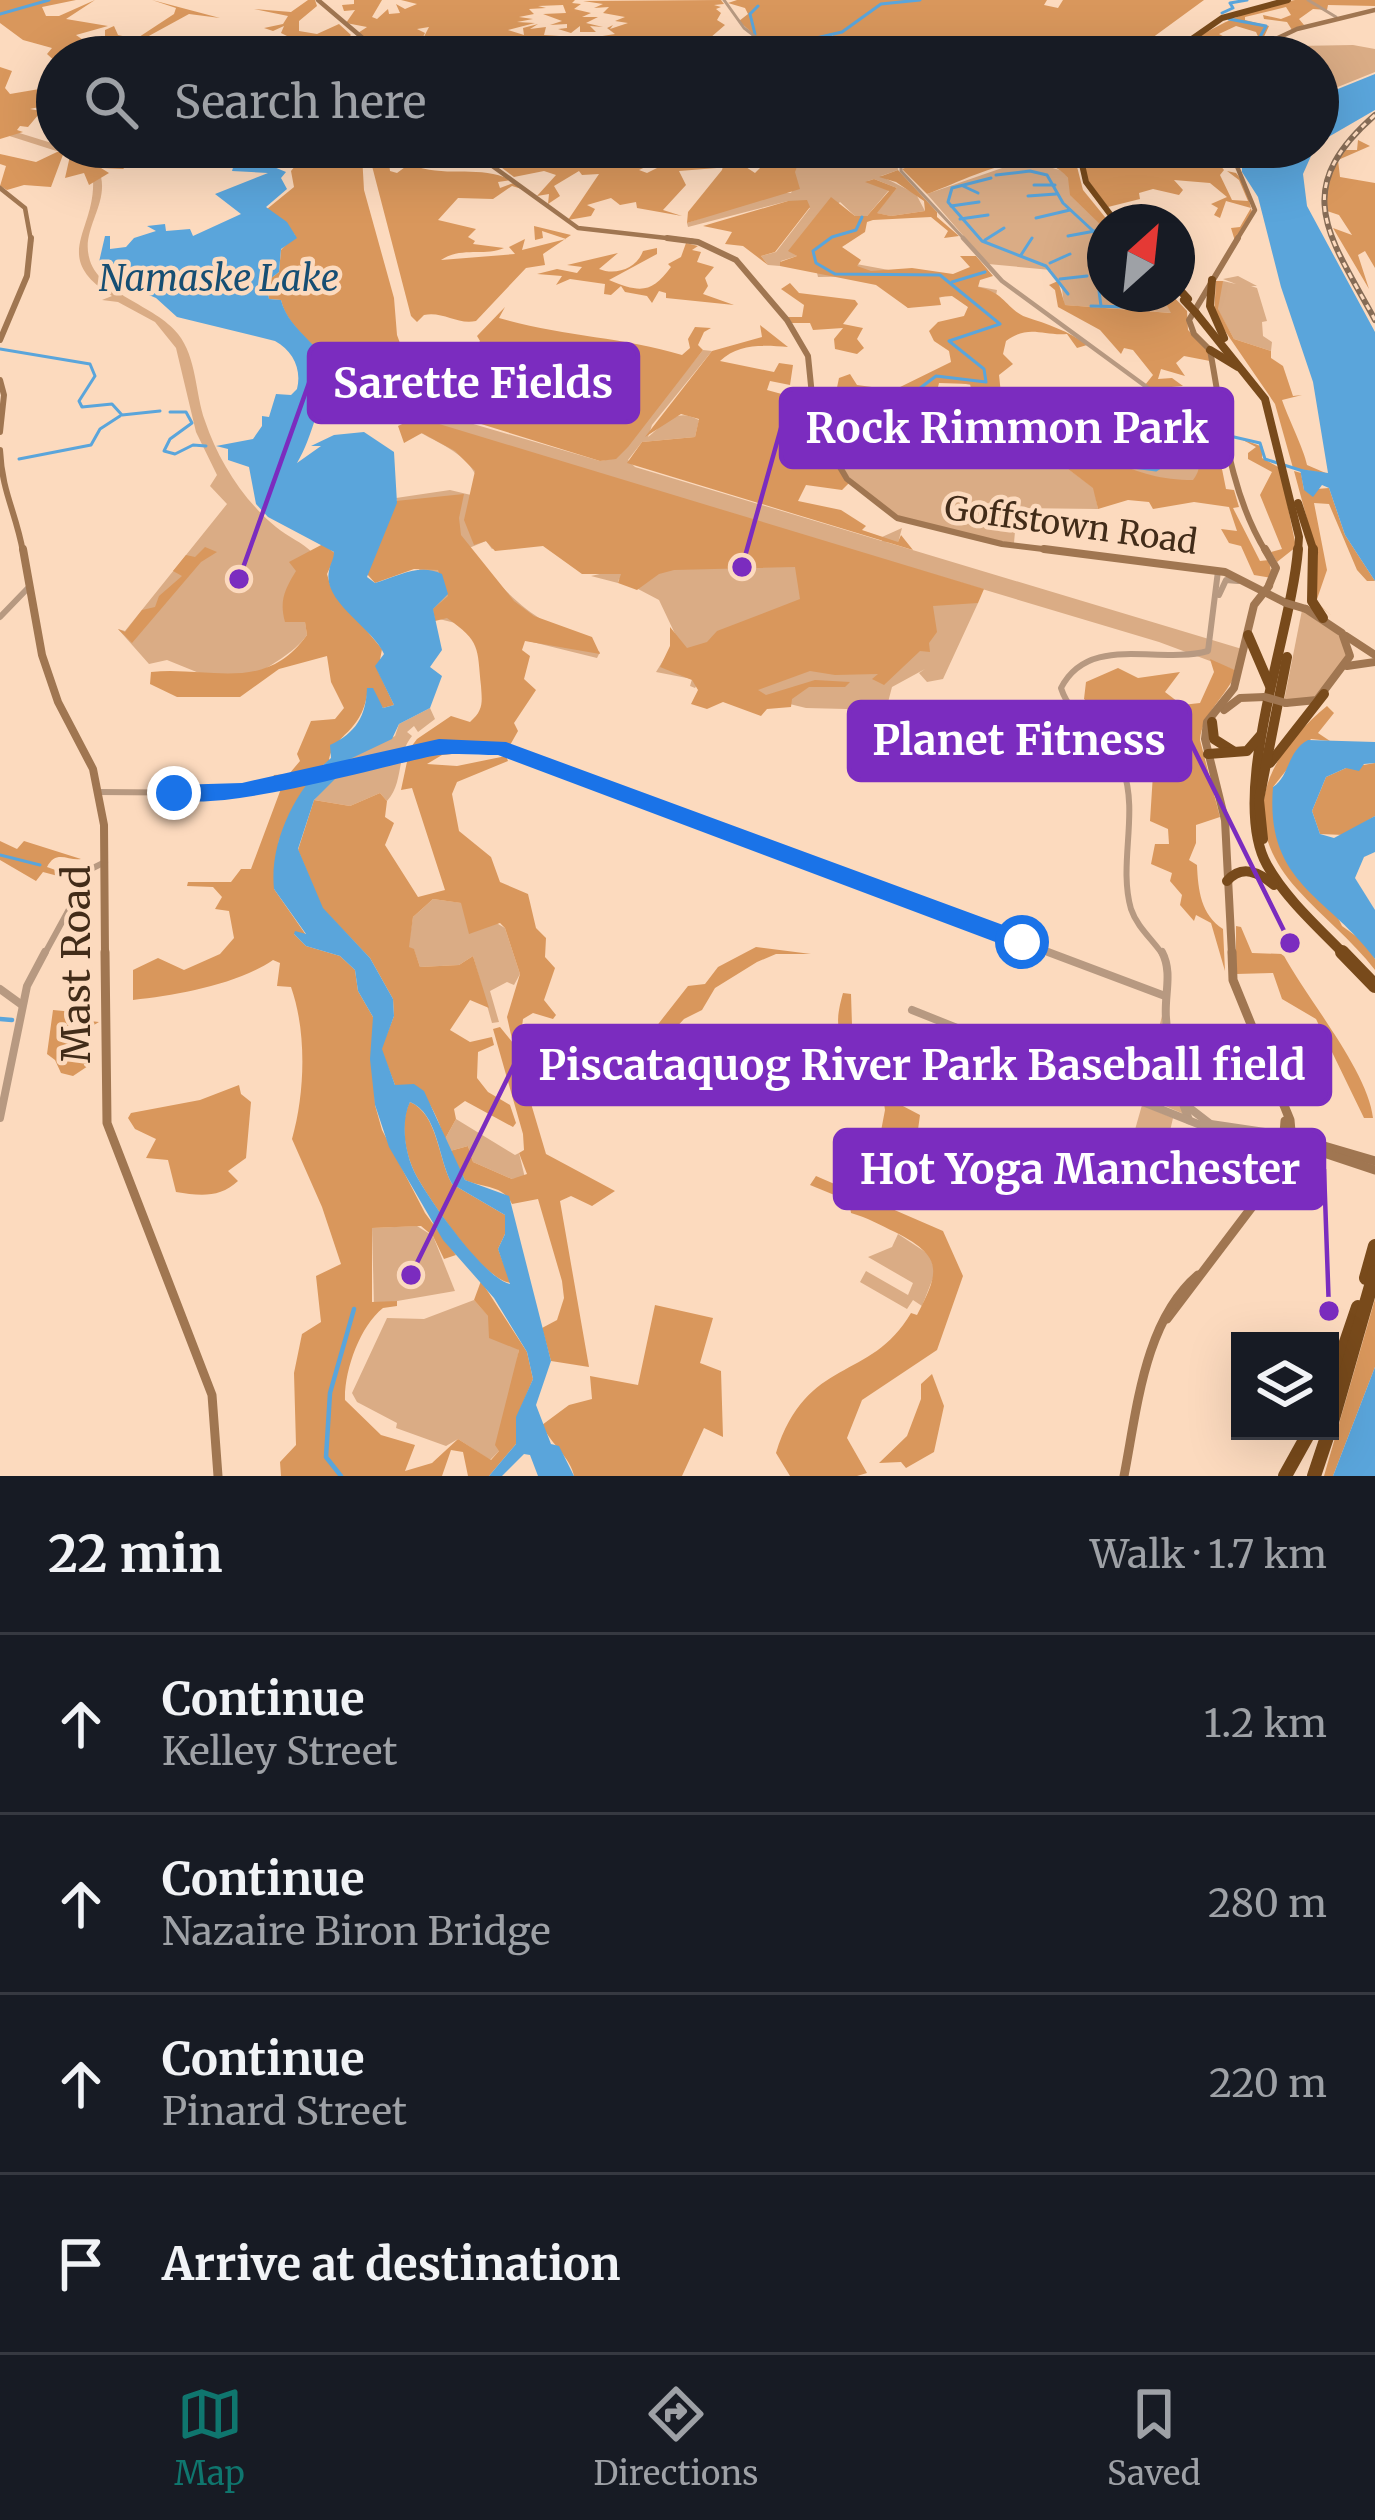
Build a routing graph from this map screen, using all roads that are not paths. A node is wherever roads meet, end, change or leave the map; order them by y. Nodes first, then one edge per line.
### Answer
1 (318, 0) edge
2 (724, 0) edge
3 (1277, 0) edge
4 (1288, 0) edge
5 (1308, 0) edge
6 (1375, 10) edge
7 (1336, 17) junction
8 (360, 36) edge
9 (753, 36) edge
10 (1192, 36) edge
11 (1195, 36) edge
12 (1279, 36) edge
13 (495, 168) edge
14 (901, 168) edge
15 (1081, 168) edge
16 (1236, 168) edge
17 (0, 188) edge
18 (1101, 204) edge
19 (1212, 280) junction
20 (1195, 309) edge
21 (1198, 312) junction
22 (0, 340) edge
23 (1226, 340) junction
24 (1215, 354) junction
25 (1249, 374) junction
26 (0, 380) edge
27 (1264, 393) junction
28 (1222, 417) junction
29 (0, 432) edge
30 (0, 450) edge
31 (1287, 466) junction
32 (1298, 503) junction
33 (1218, 571) junction
34 (1243, 584) junction
35 (28, 588) junction
36 (1265, 591) junction
37 (1286, 603) junction
38 (1214, 604) junction
39 (1254, 609) junction
40 (0, 617) edge
41 (1323, 618) junction
42 (1342, 633) junction
43 (1248, 635) junction
44 (1375, 658) edge
45 (1346, 667) junction
46 (1239, 674) junction
47 (1324, 694) junction
48 (1268, 699) junction
49 (1212, 722) junction
50 (1266, 722) junction
51 (1204, 735) junction
52 (1236, 752) junction
53 (1208, 754) junction
54 (1265, 772) junction
55 (98, 792) junction
56 (105, 847) junction
57 (105, 862) junction
58 (91, 869) junction
59 (1227, 881) junction
60 (1294, 902) junction
61 (1375, 975) edge
62 (1375, 986) edge
63 (0, 989) edge
64 (1165, 996) junction
65 (22, 1005) junction
66 (912, 1010) dead end
67 (1180, 1092) junction
68 (1279, 1097) junction
69 (0, 1118) edge
70 (1189, 1120) junction
71 (1290, 1120) junction
72 (1218, 1126) junction
73 (1245, 1134) junction
74 (1289, 1139) junction
75 (1323, 1149) junction
76 (1279, 1162) junction
77 (1375, 1165) edge
78 (1273, 1183) junction
79 (1250, 1207) junction
80 (1375, 1246) edge
81 (1375, 1272) edge
82 (1339, 1360) edge
83 (1339, 1398) edge
84 (1306, 1440) edge
85 (1308, 1440) edge
86 (1327, 1440) edge
87 (1316, 1472) edge
88 (218, 1476) edge
89 (1124, 1476) edge
90 (1285, 1476) edge
91 (1294, 1476) edge

1 - 8 main road
2 - 9 street
3 - 10 highway
4 - 11 highway
5 - 7 street
6 - 7 main road
7 - 12 main road
13 - 33 main road, Goffstown Road
14 - 28 street
15 - 18 highway
16 - 19 main road
17 - 22 main road
19 - 23 highway
19 - 24 main road
20 - 21 highway, bridge
21 - 23 highway
21 - 25 highway
23 - 27 highway
24 - 25 highway
24 - 28 main road
25 - 27 highway
26 - 29 main road
27 - 31 highway
28 - 36 main road
30 - 35 main road, Mast Road
31 - 32 highway
31 - 48 highway
32 - 41 highway
32 - 54 highway
33 - 34 main road, Goffstown Road
33 - 36 main road, Goffstown Road
33 - 38 street
34 - 38 street
34 - 39 main road, Goffstown Road
35 - 40 street
35 - 55 main road, Mast Road
36 - 37 main road, Goffstown Road
36 - 39 main road
37 - 39 main road
37 - 41 main road, Goffstown Road, bridge
38 - 64 street
39 - 43 main road
41 - 42 main road, Goffstown Road
42 - 44 main road, Goffstown Road
42 - 45 main road
43 - 46 main road
43 - 48 highway
44 - 45 main road
45 - 47 main road
46 - 48 main road
46 - 51 main road
47 - 48 main road, bridge
47 - 54 highway
48 - 49 main road
48 - 50 highway
49 - 51 main road
49 - 52 highway
50 - 52 highway
50 - 60 highway
51 - 53 main road
52 - 53 highway
53 - 59 main road
54 - 61 highway
55 - 56 main road, Mast Road
55 - 64 street
56 - 57 main road, Mast Road
56 - 58 street
57 - 58 street
57 - 88 main road, Mast Road
58 - 65 street
59 - 60 highway
59 - 68 main road
60 - 62 highway
63 - 65 street
64 - 67 street
65 - 69 street
66 - 70 street
67 - 70 street
67 - 72 street
68 - 71 main road
68 - 74 main road
70 - 72 street
70 - 73 street
71 - 74 main road
71 - 75 main road
72 - 74 street
73 - 74 street
73 - 76 street
74 - 75 main road
74 - 76 main road
74 - 78 main road
75 - 77 main road
75 - 78 main road
76 - 79 main road
78 - 79 main road
79 - 89 main road
80 - 82 highway
81 - 83 highway
84 - 90 highway
85 - 91 highway
86 - 87 highway

